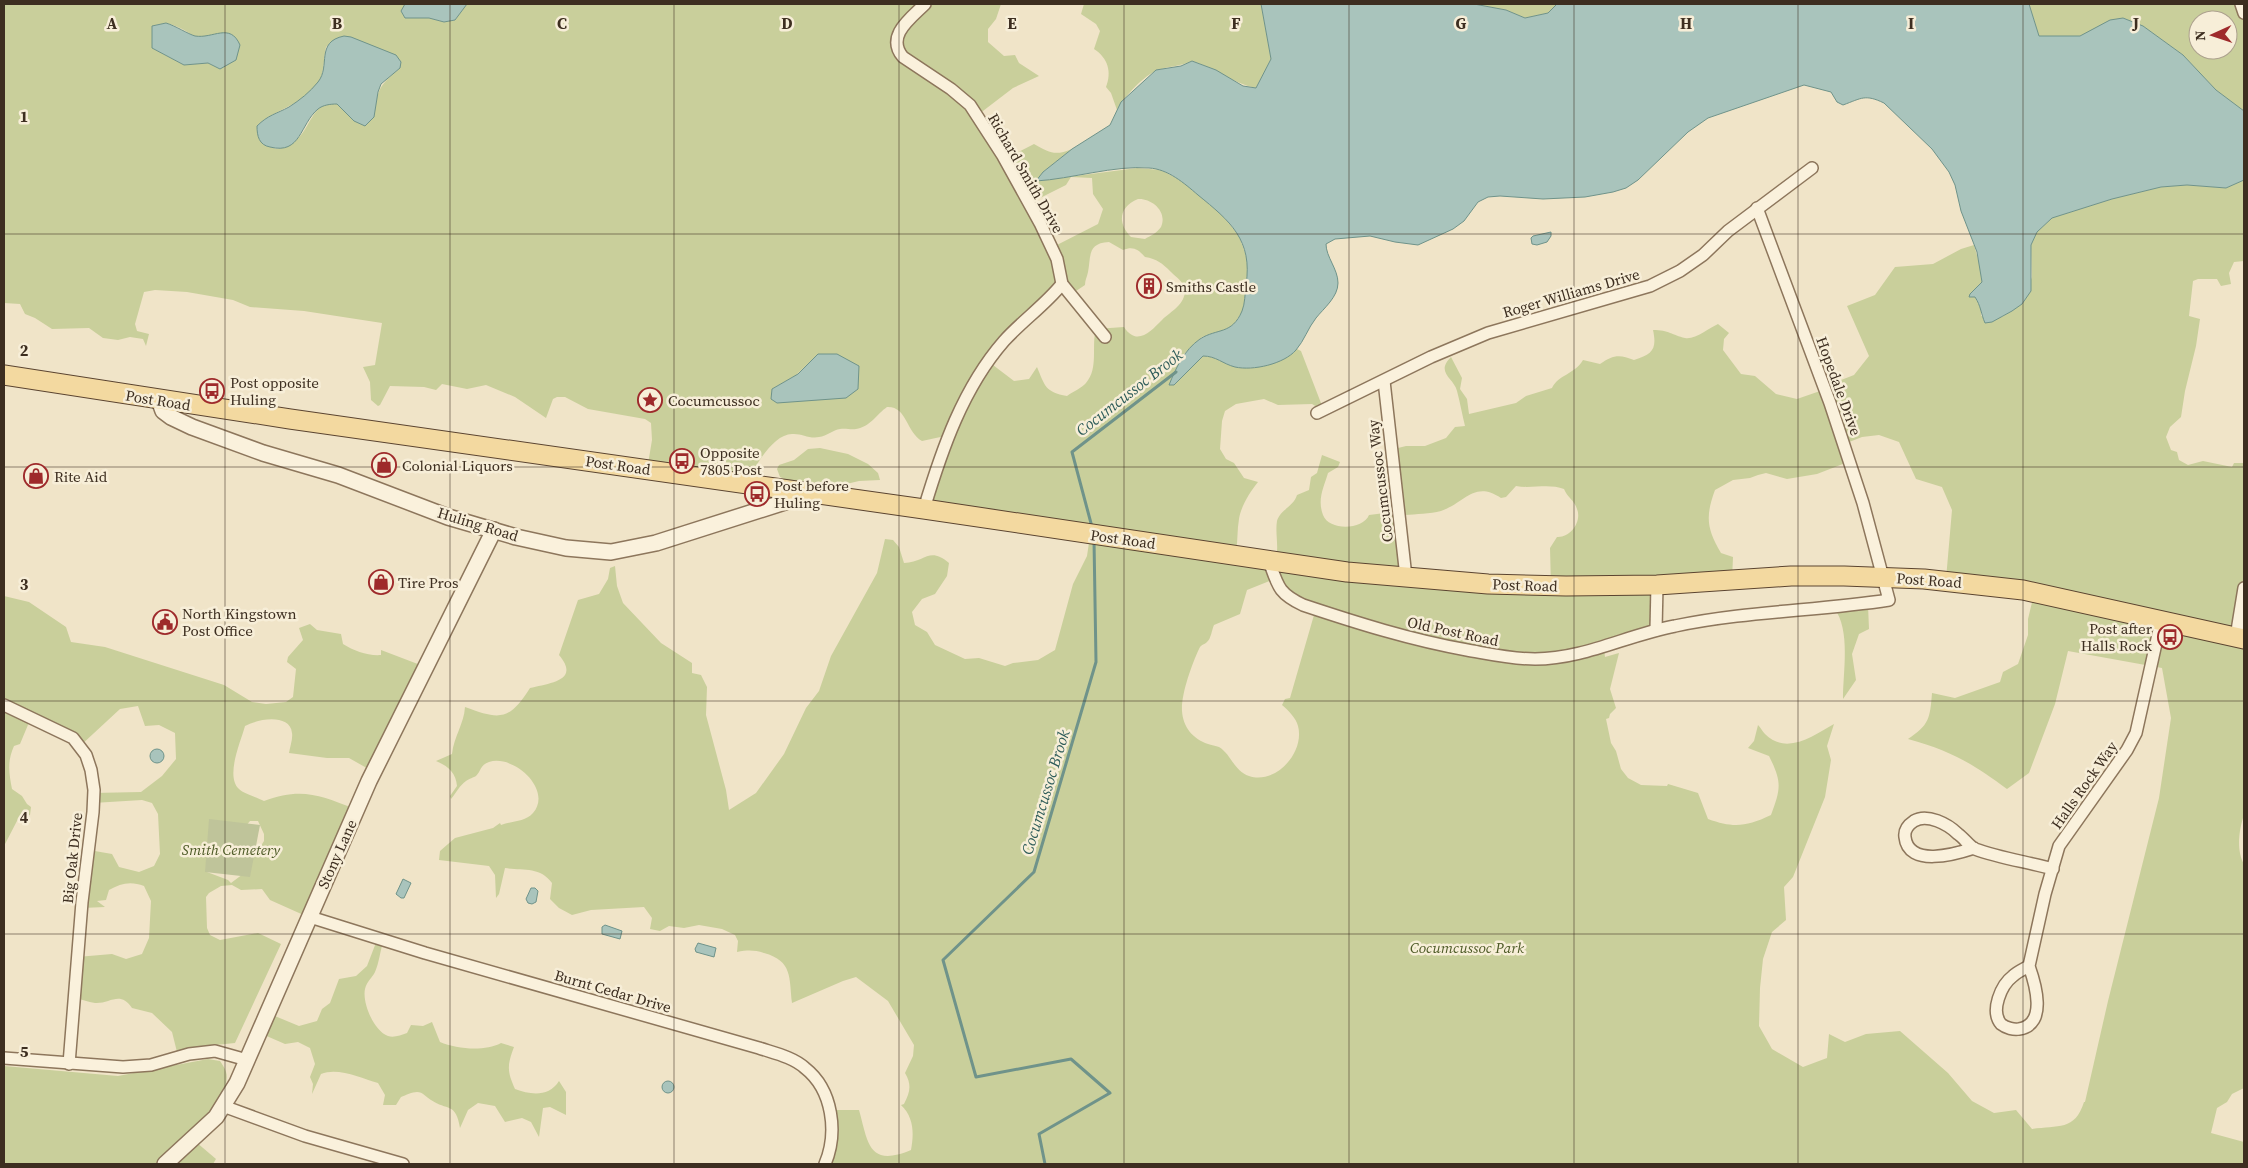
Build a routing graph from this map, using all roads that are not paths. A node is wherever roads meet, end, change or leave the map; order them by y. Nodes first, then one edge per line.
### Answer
1 (926, 4) edge
2 (2241, 4) edge
3 (2244, 13) edge
4 (1812, 168) dead end
5 (1757, 208) junction
6 (1062, 284) junction
7 (1105, 337) dead end
8 (4, 375) edge
9 (1384, 381) junction
10 (159, 400) junction
11 (1317, 413) dead end
12 (812, 493) junction
13 (924, 509) junction
14 (494, 530) junction
15 (1269, 561) junction
16 (1406, 577) junction
17 (1884, 577) junction
18 (1657, 584) junction
19 (2244, 588) edge
20 (2160, 621) junction
21 (1656, 630) junction
22 (2240, 638) edge
23 (4, 705) edge
24 (1974, 848) junction
25 (2053, 869) junction
26 (310, 917) junction
27 (2029, 966) junction
28 (4, 1058) edge
29 (247, 1060) junction
30 (69, 1064) junction
31 (223, 1106) junction
32 (165, 1164) edge
33 (403, 1164) edge
34 (825, 1164) edge

1 - 6 street, Richard Smith Drive
2 - 3 street
4 - 5 street, Roger Williams Drive
5 - 9 street, Roger Williams Drive
5 - 17 street, Hopedale Drive
6 - 7 street, Richard Smith Drive
6 - 13 street
8 - 10 main road, Post Road
9 - 11 street, Roger Williams Drive
9 - 16 street, Cocumcussoc Way
10 - 12 main road, Post Road
10 - 14 street, Huling Road
12 - 13 main road, Post Road
12 - 14 street, Huling Road
13 - 15 main road, Post Road
14 - 26 street, Stony Lane
15 - 16 main road, Post Road
15 - 21 street, Old Post Road
16 - 18 main road, Post Road
17 - 18 main road, Post Road
17 - 20 main road, Post Road
17 - 21 street, Old Post Road
18 - 21 street
19 - 22 street
20 - 22 main road, Post Road
20 - 25 street, Halls Rock Way
23 - 30 street, Big Oak Drive
24 - 24 street
24 - 25 street
25 - 27 street, Halls Rock Way
26 - 29 street, Stony Lane
26 - 34 street, Burnt Cedar Drive
27 - 27 street, Halls Rock Way
28 - 30 street
29 - 30 street
29 - 31 street, Stony Lane
31 - 32 street, Stony Lane
31 - 33 street

